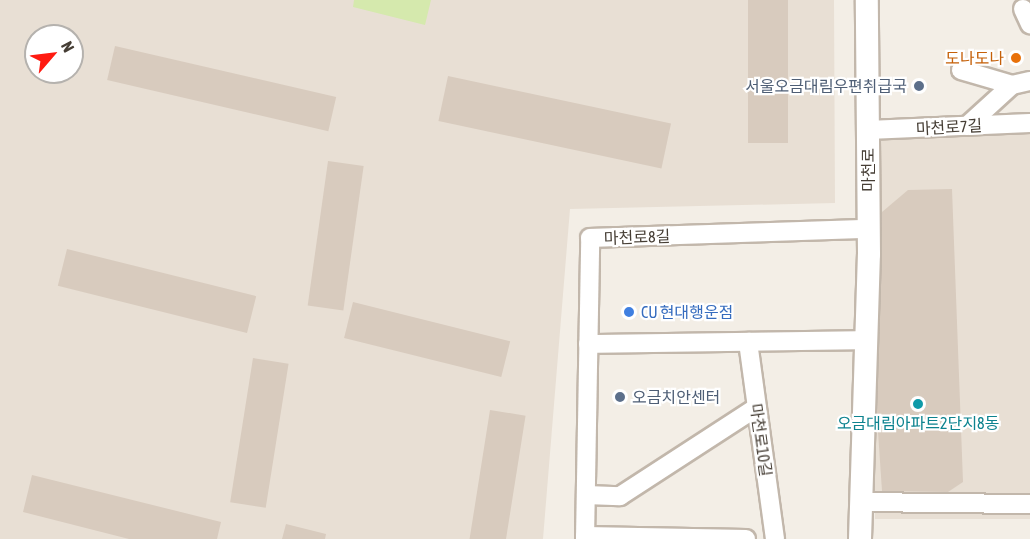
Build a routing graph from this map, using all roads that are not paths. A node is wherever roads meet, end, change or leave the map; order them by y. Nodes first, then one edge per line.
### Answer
1 (867, 0) edge
2 (961, 70) dead end
3 (1030, 81) edge
4 (1012, 85) junction
5 (1030, 123) edge
6 (967, 126) junction
7 (868, 130) junction
8 (868, 229) junction
9 (866, 340) junction
10 (748, 342) junction
11 (588, 344) junction
12 (757, 407) junction
13 (586, 495) junction
14 (861, 502) junction
15 (1030, 504) edge
16 (585, 538) edge
17 (730, 539) edge
18 (746, 539) edge
19 (775, 539) edge
20 (860, 539) edge

1 - 7 street, 마천로
2 - 4 street
3 - 4 street
4 - 6 street
5 - 6 street, 마천로7길
6 - 7 street, 마천로7길
7 - 8 street, 마천로
8 - 9 street, 마천로
8 - 11 street, 마천로8길
9 - 10 street
9 - 14 street, 마천로
10 - 11 street
10 - 12 street, 마천로10길
11 - 13 street, 마천로8길
12 - 13 street
12 - 19 street, 마천로10길
13 - 16 street, 마천로8길
14 - 15 street
14 - 20 street, 마천로
16 - 17 street
17 - 18 street

